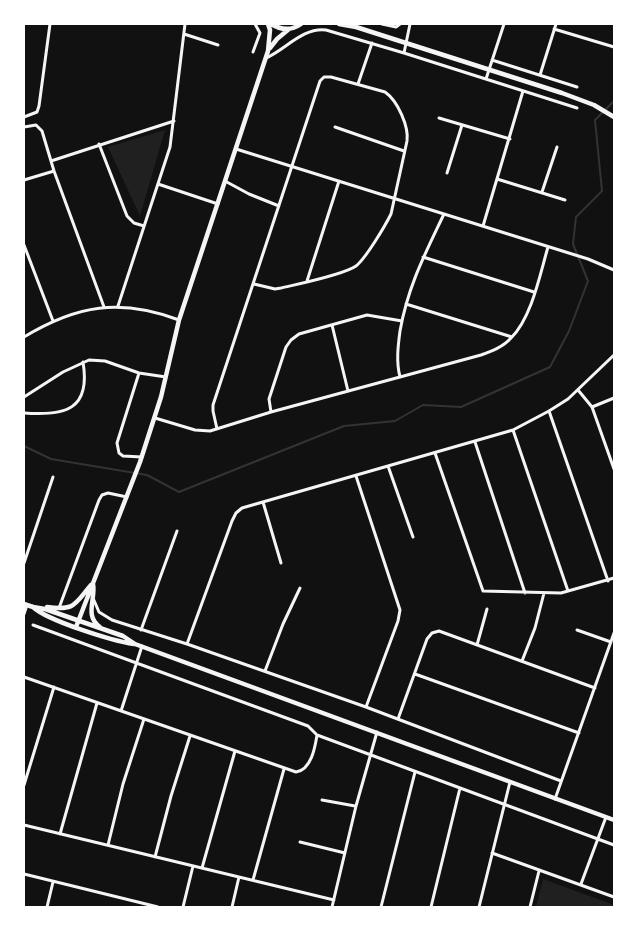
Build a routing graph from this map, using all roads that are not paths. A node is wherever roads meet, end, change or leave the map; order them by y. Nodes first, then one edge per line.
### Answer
1 (50, 24) edge
2 (185, 24) edge
3 (255, 24) edge
4 (270, 24) edge
5 (339, 24) edge
6 (350, 24) edge
7 (382, 24) edge
8 (400, 24) edge
9 (410, 24) edge
10 (504, 24) edge
11 (556, 24) edge
12 (301, 25) edge
13 (356, 27) junction
14 (289, 29) junction
15 (554, 29) junction
16 (184, 34) junction
17 (372, 43) junction
18 (407, 43) junction
19 (218, 45) dead end
20 (614, 47) edge
21 (268, 51) junction
22 (253, 52) dead end
23 (404, 52) junction
24 (265, 59) junction
25 (492, 60) junction
26 (490, 70) junction
27 (540, 75) junction
28 (486, 79) junction
29 (358, 84) junction
30 (577, 87) dead end
31 (523, 91) junction
32 (577, 108) dead end
33 (614, 116) edge
34 (24, 117) edge
35 (439, 118) dead end
36 (174, 121) junction
37 (462, 125) junction
38 (24, 127) edge
39 (336, 127) dead end
40 (510, 139) junction
41 (99, 144) junction
42 (558, 147) dead end
43 (236, 149) junction
44 (404, 151) junction
45 (51, 161) junction
46 (292, 166) junction
47 (54, 171) junction
48 (448, 173) dead end
49 (497, 179) junction
50 (24, 180) edge
51 (225, 181) junction
52 (339, 181) junction
53 (158, 184) junction
54 (542, 192) junction
55 (395, 199) junction
56 (565, 200) dead end
57 (218, 204) junction
58 (279, 206) junction
59 (444, 214) junction
60 (144, 226) junction
61 (483, 226) junction
62 (24, 245) edge
63 (548, 247) junction
64 (423, 256) junction
65 (614, 270) edge
66 (307, 282) junction
67 (254, 284) junction
68 (534, 292) junction
69 (406, 304) junction
70 (118, 306) junction
71 (104, 307) junction
72 (179, 320) junction
73 (402, 320) junction
74 (53, 321) junction
75 (332, 325) junction
76 (24, 337) edge
77 (513, 337) junction
78 (614, 355) edge
79 (83, 362) junction
80 (139, 373) junction
81 (166, 377) junction
82 (400, 377) junction
83 (578, 390) junction
84 (348, 391) junction
85 (24, 397) edge
86 (614, 398) edge
87 (592, 407) junction
88 (549, 411) junction
89 (24, 412) edge
90 (271, 412) junction
91 (155, 418) junction
92 (217, 429) junction
93 (513, 430) junction
94 (474, 442) junction
95 (434, 453) junction
96 (141, 460) junction
97 (388, 466) junction
98 (614, 468) edge
99 (356, 476) junction
100 (53, 477) dead end
101 (127, 498) junction
102 (263, 502) junction
103 (177, 531) dead end
104 (413, 537) dead end
105 (24, 563) edge
106 (281, 563) dead end
107 (614, 578) edge
108 (608, 581) junction
109 (93, 582) junction
110 (300, 588) dead end
111 (568, 591) junction
112 (525, 593) junction
113 (544, 593) junction
114 (93, 598) junction
115 (25, 604) edge
116 (33, 607) junction
117 (40, 607) junction
118 (59, 609) junction
119 (487, 609) dead end
120 (24, 614) edge
121 (78, 621) junction
122 (34, 625) dead end
123 (76, 627) junction
124 (107, 630) junction
125 (141, 630) junction
126 (577, 630) dead end
127 (614, 634) edge
128 (611, 642) junction
129 (135, 644) junction
130 (187, 644) junction
131 (477, 645) junction
132 (142, 646) junction
133 (522, 661) junction
134 (137, 664) junction
135 (265, 671) junction
136 (415, 674) junction
137 (24, 677) edge
138 (54, 687) junction
139 (595, 688) junction
140 (97, 703) junction
141 (366, 707) junction
142 (121, 711) junction
143 (144, 719) junction
144 (398, 719) junction
145 (377, 732) junction
146 (579, 734) junction
147 (317, 735) junction
148 (190, 736) junction
149 (235, 751) junction
150 (369, 755) junction
151 (284, 769) junction
152 (415, 772) junction
153 (562, 781) junction
154 (510, 782) junction
155 (24, 785) edge
156 (460, 788) junction
157 (555, 798) junction
158 (322, 800) dead end
159 (505, 805) junction
160 (356, 806) junction
161 (606, 817) junction
162 (614, 820) edge
163 (24, 825) edge
164 (60, 834) junction
165 (597, 839) junction
166 (300, 842) dead end
167 (108, 845) junction
168 (614, 845) edge
169 (345, 853) junction
170 (492, 854) junction
171 (155, 857) junction
172 (193, 866) junction
173 (202, 868) junction
174 (539, 871) junction
175 (24, 874) edge
176 (239, 877) junction
177 (253, 880) junction
178 (53, 882) junction
179 (581, 884) junction
180 (614, 897) edge
181 (334, 900) junction
182 (47, 907) edge
183 (158, 907) edge
184 (183, 907) edge
185 (232, 907) edge
186 (332, 907) edge
187 (381, 907) edge
188 (431, 907) edge
189 (479, 907) edge
190 (530, 907) edge

1 - 34 street
2 - 16 street
3 - 22 street
4 - 14 main road
4 - 21 main road
5 - 13 main road
6 - 13 main road
7 - 8 street
9 - 18 street
10 - 25 street
11 - 15 street
12 - 14 main road
13 - 18 main road
14 - 21 main road
15 - 20 street
15 - 27 street
16 - 19 street
16 - 36 street
17 - 23 street
17 - 24 street
17 - 29 street
18 - 23 street
18 - 26 main road
21 - 24 main road
23 - 28 street
24 - 43 main road
25 - 26 street
25 - 27 street
26 - 28 street
26 - 33 main road
27 - 30 street
28 - 31 street
29 - 44 street
29 - 46 street
31 - 32 street
31 - 40 street
35 - 37 street
36 - 41 street
36 - 53 street
37 - 40 street
37 - 48 street
38 - 45 street
39 - 44 street
40 - 49 street
41 - 45 street
41 - 60 street
42 - 54 street
43 - 46 street
43 - 51 main road
44 - 55 street
45 - 47 street
46 - 52 street
46 - 58 street
47 - 50 street
47 - 71 street
49 - 54 street
49 - 61 street
51 - 57 main road
51 - 58 street
52 - 55 street
52 - 66 street
53 - 57 street
53 - 60 street
54 - 56 street
55 - 59 street
55 - 66 street
57 - 72 main road
58 - 67 street
59 - 61 street
59 - 64 street
60 - 70 street
61 - 63 street
62 - 74 street
63 - 65 street
63 - 68 street
64 - 68 street
64 - 69 street
66 - 67 street
67 - 92 street
68 - 77 street
69 - 73 street
69 - 77 street
70 - 71 street
70 - 72 street
71 - 74 street
72 - 81 main road
73 - 75 street
73 - 82 street
74 - 76 street
75 - 84 street
75 - 90 street
77 - 82 street
78 - 83 street
79 - 80 street
79 - 85 street
79 - 89 street
80 - 81 street
80 - 96 street
81 - 91 main road
82 - 84 street
83 - 87 street
83 - 88 street
84 - 90 street
86 - 87 street
87 - 98 street
88 - 93 street
88 - 108 street
90 - 92 street
91 - 92 street
91 - 96 main road
93 - 94 street
93 - 111 street
94 - 95 street
94 - 112 street
95 - 97 street
95 - 112 street
96 - 101 main road
97 - 99 street
97 - 104 street
99 - 102 street
99 - 141 street
100 - 105 street
101 - 109 main road
101 - 118 street
102 - 106 street
102 - 130 street
103 - 125 street
107 - 108 street
108 - 111 street
109 - 114 main road
109 - 118 main road
109 - 121 main road
110 - 135 street
111 - 113 street
112 - 113 street
113 - 133 street
114 - 124 main road
114 - 125 street
115 - 116 main road
115 - 120 street
116 - 117 main road
116 - 123 main road
117 - 118 main road
117 - 121 main road
119 - 131 street
121 - 123 main road
121 - 124 main road
122 - 134 street
123 - 129 main road
124 - 129 main road
125 - 130 street
126 - 128 street
127 - 128 street
128 - 139 street
129 - 132 main road
130 - 135 street
131 - 133 street
131 - 136 street
132 - 134 street
132 - 145 main road
133 - 139 street
134 - 142 street
134 - 147 street
135 - 141 street
136 - 144 street
136 - 146 street
137 - 138 street
138 - 140 street
138 - 155 street
139 - 146 street
140 - 142 street
140 - 164 street
141 - 144 street
142 - 143 street
143 - 148 street
143 - 167 street
144 - 153 street
145 - 150 street
145 - 154 main road
146 - 153 street
147 - 150 street
147 - 151 street
148 - 149 street
148 - 171 street
149 - 151 street
149 - 173 street
150 - 152 street
150 - 160 street
151 - 177 street
152 - 156 street
152 - 187 street
153 - 157 street
154 - 157 main road
154 - 159 street
156 - 159 street
156 - 188 street
157 - 161 main road
158 - 160 street
159 - 165 street
159 - 170 street
160 - 169 street
161 - 162 main road
161 - 165 street
163 - 164 street
164 - 167 street
165 - 168 street
165 - 179 street
166 - 169 street
167 - 171 street
169 - 181 street
170 - 174 street
170 - 189 street
171 - 172 street
172 - 173 street
172 - 184 street
173 - 176 street
174 - 179 street
174 - 190 street
175 - 178 street
176 - 177 street
176 - 185 street
177 - 181 street
178 - 182 street
178 - 183 street
179 - 180 street
181 - 186 street

